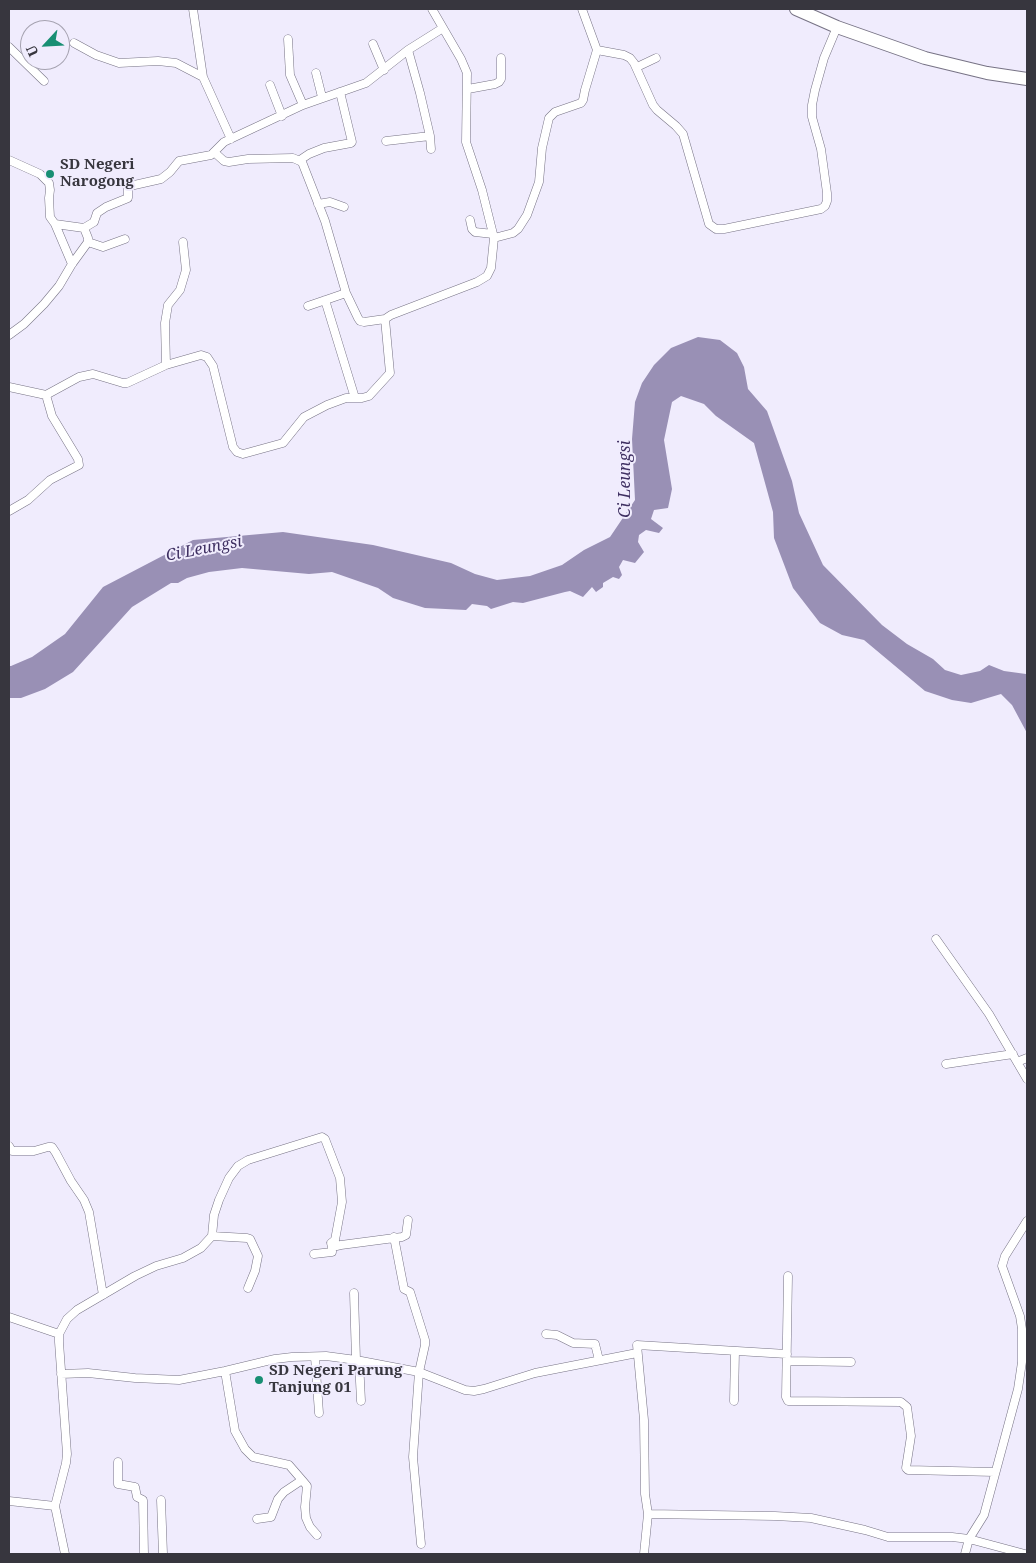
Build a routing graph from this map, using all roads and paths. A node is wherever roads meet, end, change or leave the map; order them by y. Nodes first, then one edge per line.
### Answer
1 (193, 9) edge
2 (432, 9) edge
3 (582, 9) edge
4 (796, 9) edge
5 (837, 27) junction
6 (443, 28) junction
7 (288, 39) dead end
8 (74, 43) dead end
9 (373, 44) dead end
10 (9, 47) edge
11 (408, 50) junction
12 (597, 50) junction
13 (501, 58) dead end
14 (656, 58) dead end
15 (637, 67) junction
16 (384, 70) junction
17 (316, 73) dead end
18 (203, 77) junction
19 (1027, 80) edge
20 (44, 81) dead end
21 (270, 85) dead end
22 (468, 89) junction
23 (340, 92) junction
24 (322, 97) junction
25 (303, 104) junction
26 (282, 116) junction
27 (430, 136) junction
28 (231, 139) junction
29 (386, 141) dead end
30 (431, 149) dead end
31 (214, 152) junction
32 (9, 160) edge
33 (300, 160) junction
34 (318, 204) junction
35 (344, 207) dead end
36 (470, 220) dead end
37 (55, 224) junction
38 (84, 228) junction
39 (493, 236) junction
40 (125, 239) dead end
41 (88, 242) junction
42 (183, 242) dead end
43 (72, 264) junction
44 (346, 292) junction
45 (325, 300) junction
46 (308, 306) dead end
47 (385, 319) junction
48 (9, 335) edge
49 (166, 365) junction
50 (9, 387) edge
51 (46, 395) junction
52 (355, 398) junction
53 (9, 511) edge
54 (936, 939) dead end
55 (1013, 1054) junction
56 (1027, 1058) edge
57 (1018, 1062) junction
58 (946, 1064) dead end
59 (1027, 1079) edge
60 (9, 1146) edge
61 (408, 1220) dead end
62 (1027, 1221) edge
63 (212, 1236) junction
64 (394, 1237) junction
65 (332, 1247) junction
66 (314, 1254) dead end
67 (788, 1276) dead end
68 (248, 1288) dead end
69 (354, 1293) dead end
70 (103, 1295) junction
71 (9, 1317) edge
72 (59, 1334) junction
73 (546, 1334) dead end
74 (735, 1351) junction
75 (638, 1353) junction
76 (314, 1356) junction
77 (787, 1357) junction
78 (599, 1360) junction
79 (357, 1361) junction
80 (851, 1362) dead end
81 (225, 1372) junction
82 (419, 1372) junction
83 (61, 1374) junction
84 (361, 1400) dead end
85 (734, 1402) dead end
86 (319, 1413) dead end
87 (118, 1462) dead end
88 (995, 1472) junction
89 (302, 1480) junction
90 (161, 1500) dead end
91 (9, 1501) edge
92 (55, 1506) junction
93 (648, 1514) junction
94 (258, 1519) dead end
95 (317, 1535) dead end
96 (969, 1539) junction
97 (421, 1544) dead end
98 (66, 1554) edge
99 (144, 1554) edge
100 (163, 1554) edge
101 (644, 1554) edge
102 (965, 1554) edge
103 (1025, 1554) edge

1 - 18 street
2 - 6 street
3 - 12 street
4 - 5 main road
5 - 15 street
5 - 19 main road
6 - 11 street
6 - 22 street
7 - 25 street
8 - 18 street
9 - 16 street
10 - 20 street
11 - 16 street
11 - 27 street
12 - 15 street
12 - 39 street
13 - 22 street
14 - 15 street
16 - 23 street
17 - 24 street
18 - 28 street
21 - 26 street
22 - 39 street
23 - 24 street
23 - 33 street
24 - 25 street
25 - 26 street
26 - 28 street
27 - 29 street
27 - 30 street
28 - 31 street
31 - 33 street
31 - 38 street
32 - 37 street
33 - 34 street
34 - 35 street
34 - 44 street
36 - 39 street
37 - 38 street
37 - 43 street
38 - 41 street
39 - 47 street
40 - 41 street
41 - 43 street
42 - 49 street
43 - 48 street
44 - 45 street
44 - 47 street
45 - 46 street
45 - 52 street
47 - 52 street
49 - 51 street
49 - 52 street
50 - 51 street
51 - 53 street
54 - 55 street
55 - 57 street
55 - 58 street
56 - 57 street
57 - 59 street
60 - 70 street
61 - 64 street
62 - 88 street
63 - 65 street
63 - 68 street
63 - 70 street
64 - 65 street
64 - 82 street
65 - 66 street
67 - 77 street
69 - 79 street
70 - 72 street
71 - 72 street
72 - 83 street
73 - 78 street
74 - 75 street
74 - 77 street
74 - 85 street
75 - 78 street
75 - 93 street
76 - 79 street
76 - 81 street
76 - 86 street
77 - 80 street
77 - 88 street
78 - 82 street
79 - 82 street
79 - 84 street
81 - 83 street
81 - 89 street
82 - 97 street
83 - 92 street
87 - 99 street
88 - 96 street
89 - 94 street
89 - 95 street
90 - 100 street
91 - 92 street
92 - 98 street
93 - 96 street
93 - 101 street
96 - 102 street
96 - 103 street

